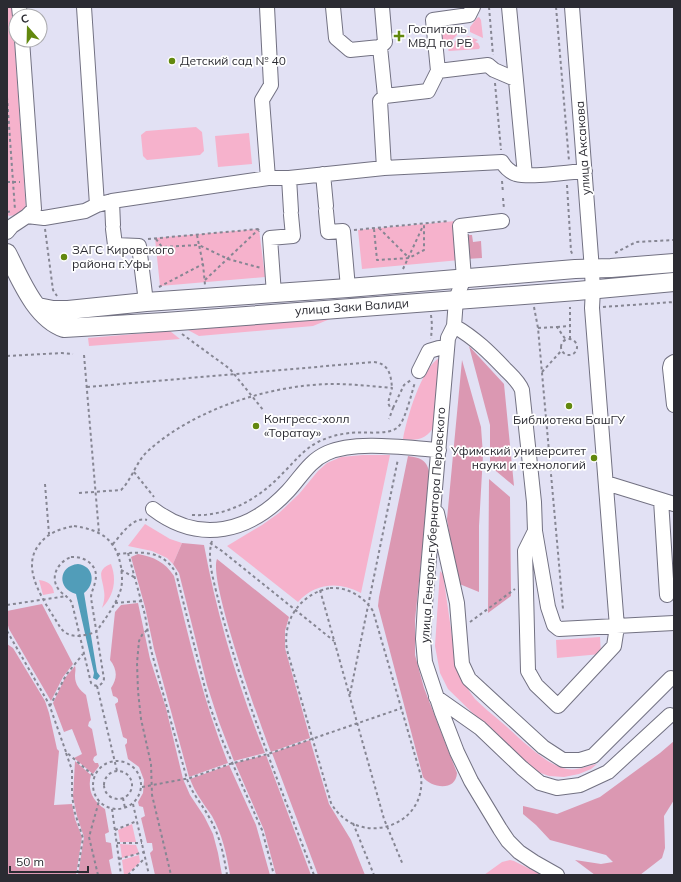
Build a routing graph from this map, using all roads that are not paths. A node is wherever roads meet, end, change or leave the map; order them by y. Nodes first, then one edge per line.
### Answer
1 (84, 7) edge
2 (267, 7) edge
3 (333, 7) edge
4 (382, 7) edge
5 (473, 7) edge
6 (509, 7) edge
7 (572, 7) edge
8 (380, 47) junction
9 (23, 48) edge
10 (438, 71) junction
11 (515, 79) junction
12 (385, 96) junction
13 (384, 168) junction
14 (585, 171) junction
15 (323, 174) junction
16 (525, 175) junction
17 (268, 178) junction
18 (289, 178) junction
19 (112, 201) junction
20 (97, 205) junction
21 (21, 214) junction
22 (503, 216) road end
23 (7, 232) edge
24 (7, 253) edge
25 (674, 263) edge
26 (592, 269) junction
27 (464, 278) junction
28 (674, 282) edge
29 (274, 287) junction
30 (348, 288) junction
31 (593, 290) junction
32 (146, 297) junction
33 (456, 299) junction
34 (38, 307) junction
35 (454, 326) junction
36 (441, 349) junction
37 (674, 362) edge
38 (418, 375) road end
39 (674, 405) edge
40 (439, 450) junction
41 (606, 483) junction
42 (667, 502) edge
43 (434, 503) junction
44 (153, 510) road end
45 (535, 531) junction
46 (667, 595) dead end
47 (674, 623) edge
48 (617, 627) junction
49 (671, 678) dead end
50 (436, 697) junction
51 (670, 715) dead end
52 (557, 875) edge

1 - 20 street
2 - 17 street
3 - 8 street
4 - 8 street
5 - 10 street
6 - 11 street
7 - 14 street, улица Аксакова
8 - 12 street
9 - 21 street
10 - 11 street
10 - 12 street
11 - 16 street
12 - 13 street
13 - 15 street
13 - 16 street
14 - 16 street
14 - 26 street, улица Аксакова
15 - 18 street
15 - 30 street
17 - 18 street
17 - 19 street
18 - 29 street
19 - 20 street
19 - 32 street
20 - 21 street
21 - 23 street
22 - 27 street
24 - 34 main road, улица Заки Валиди
25 - 26 main road, улица Заки Валиди
26 - 27 main road, улица Заки Валиди
26 - 31 street, улица Аксакова
27 - 30 main road, улица Заки Валиди
27 - 33 street, улица Генерал-губернатора Перовского
28 - 31 main road, улица Заки Валиди
29 - 30 main road, улица Заки Валиди
29 - 32 main road, улица Заки Валиди
31 - 33 main road, улица Заки Валиди
31 - 41 street, улица Аксакова
32 - 34 main road, улица Заки Валиди
33 - 34 main road, улица Заки Валиди
33 - 35 street, улица Генерал-губернатора Перовского
35 - 36 street, улица Генерал-губернатора Перовского
35 - 45 street
36 - 38 street
36 - 40 street, улица Генерал-губернатора Перовского
37 - 39 street
40 - 43 street, улица Генерал-губернатора Перовского
40 - 44 street
41 - 42 street
41 - 48 street, улица Аксакова
42 - 46 street
43 - 49 street
43 - 50 street, улица Генерал-губернатора Перовского
45 - 48 street
45 - 48 street, улица Аксакова
47 - 48 street
50 - 51 street
50 - 52 street, улица Генерал-губернатора Перовского

